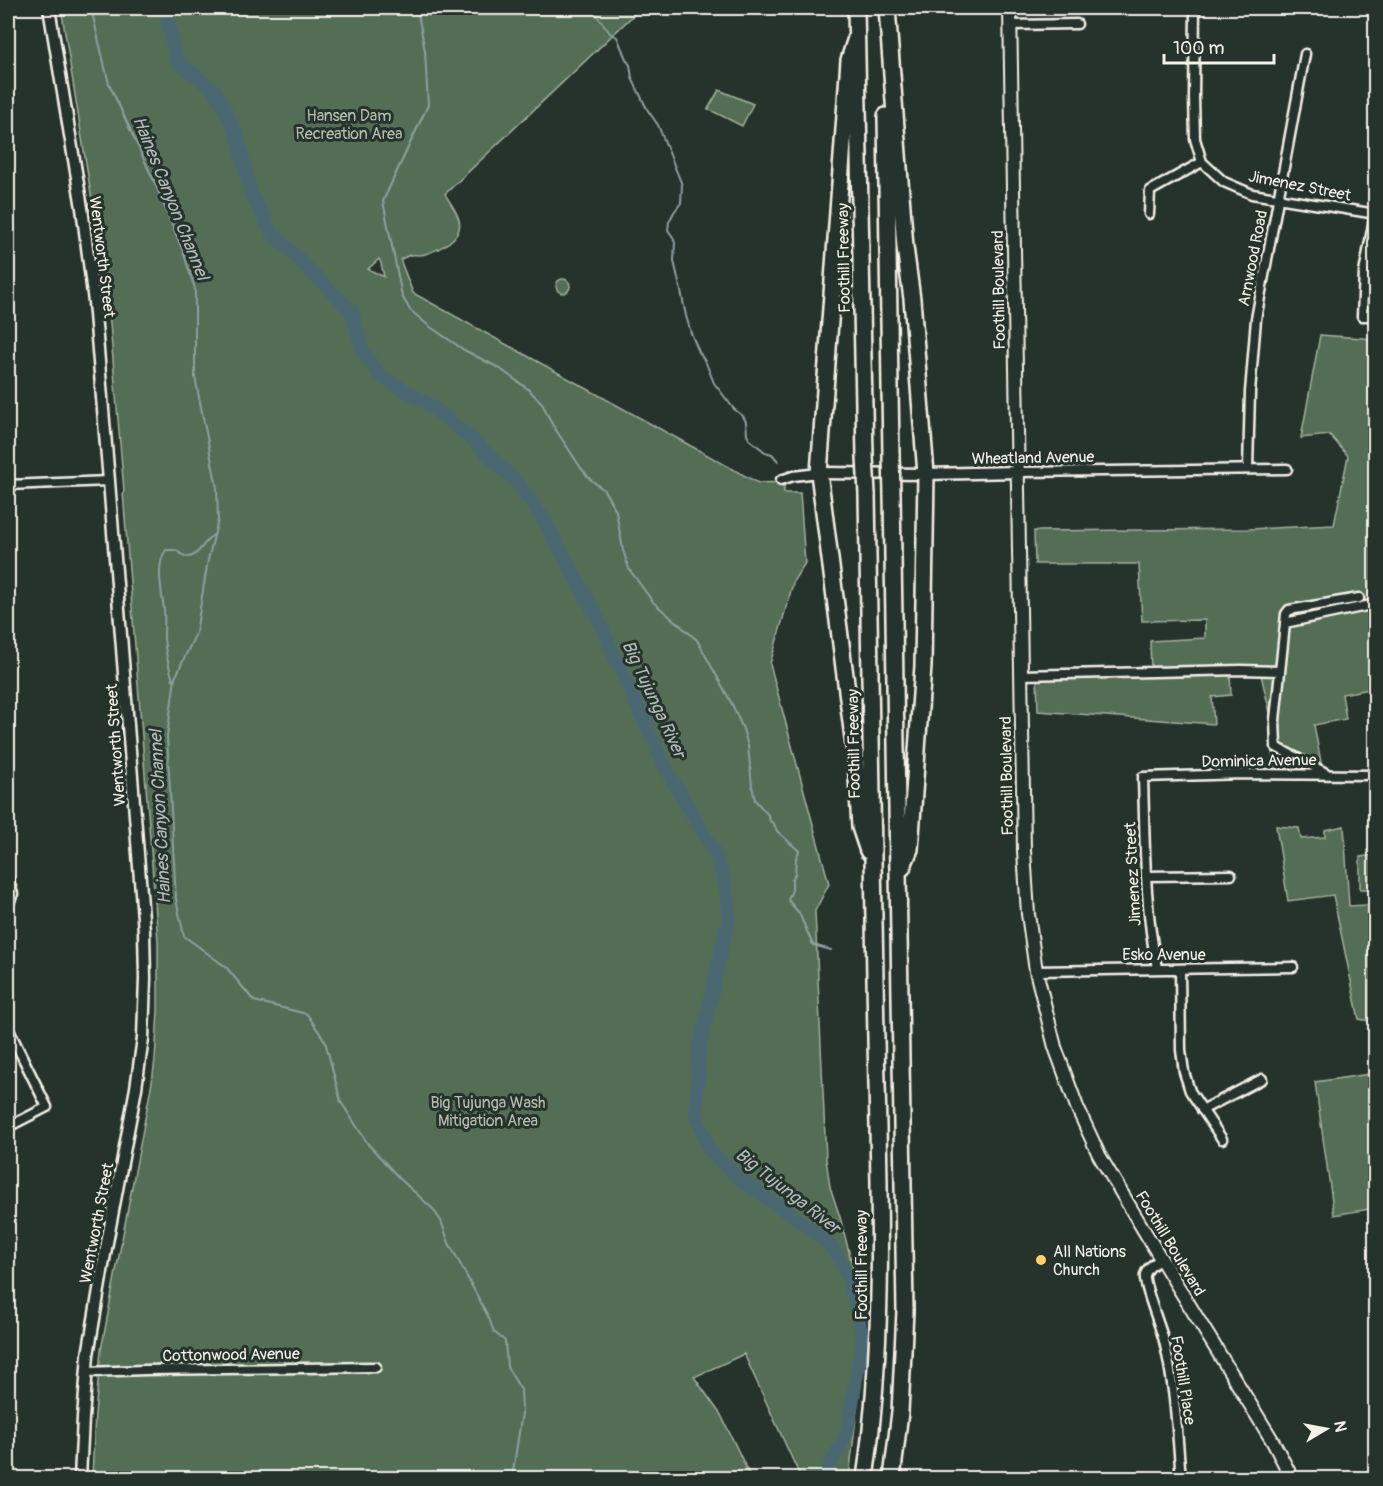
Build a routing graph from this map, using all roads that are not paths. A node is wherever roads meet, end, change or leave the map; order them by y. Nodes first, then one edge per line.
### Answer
1 (49, 8) edge
2 (856, 8) edge
3 (885, 8) edge
4 (1010, 8) edge
5 (1195, 8) edge
6 (1077, 24) dead end
7 (1011, 25) junction
8 (856, 38) junction
9 (1305, 54) dead end
10 (1202, 162) junction
11 (1279, 198) junction
12 (1375, 212) edge
13 (1149, 214) dead end
14 (1376, 316) edge
15 (1248, 470) junction
16 (1287, 470) dead end
17 (1017, 472) junction
18 (819, 473) junction
19 (926, 474) junction
20 (781, 480) dead end
21 (110, 481) junction
22 (8, 485) edge
23 (1359, 598) dead end
24 (1376, 603) edge
25 (1285, 623) junction
26 (1279, 671) junction
27 (1021, 675) junction
28 (1329, 775) junction
29 (1376, 775) edge
30 (1143, 777) joint
31 (873, 870) junction
32 (1231, 875) dead end
33 (899, 876) junction
34 (1146, 876) junction
35 (8, 878) edge
36 (8, 905) edge
37 (1293, 967) dead end
38 (1156, 968) junction
39 (1180, 969) junction
40 (1036, 970) junction
41 (8, 1028) edge
42 (1262, 1080) dead end
43 (1202, 1110) junction
44 (8, 1127) edge
45 (1222, 1139) dead end
46 (1161, 1259) junction
47 (376, 1367) dead end
48 (87, 1372) junction
49 (80, 1479) edge
50 (865, 1479) edge
51 (892, 1479) edge
52 (1181, 1479) edge
53 (1293, 1479) edge

1 - 21 main road, Wentworth Street
2 - 8 highway, Foothill Freeway
3 - 19 highway
3 - 33 highway, bridge
4 - 7 main road, Foothill Boulevard
5 - 10 street
6 - 7 street
7 - 17 main road, Foothill Boulevard
8 - 18 highway
8 - 31 highway, Foothill Freeway, bridge
9 - 11 street, Arnwood Road
10 - 11 street, Jimenez Street
10 - 13 street
11 - 12 street, Jimenez Street
11 - 15 street, Arnwood Road
12 - 14 street
15 - 16 street, Wheatland Avenue
15 - 17 street, Wheatland Avenue
17 - 19 main road, Wheatland Avenue
17 - 27 main road, Foothill Boulevard
18 - 19 main road, Wheatland Avenue
18 - 20 street, Wheatland Avenue
18 - 31 highway
19 - 33 highway
21 - 22 street
21 - 48 main road, Wentworth Street
23 - 25 street
24 - 25 street
25 - 26 street
26 - 27 street
26 - 28 street
27 - 40 main road, Foothill Boulevard
28 - 29 street, Dominica Avenue
28 - 30 street, Dominica Avenue
30 - 34 street, Jimenez Street
31 - 50 highway, Foothill Freeway
32 - 34 street
33 - 51 highway
34 - 38 street, Jimenez Street
35 - 36 street
37 - 39 street, Esko Avenue
38 - 39 street, Esko Avenue
38 - 40 street, Esko Avenue
39 - 43 street
40 - 46 main road, Foothill Boulevard
41 - 44 street
42 - 43 street
43 - 45 street
46 - 52 street, Foothill Place
46 - 53 main road, Foothill Boulevard
47 - 48 street, Cottonwood Avenue
48 - 49 main road, Wentworth Street

